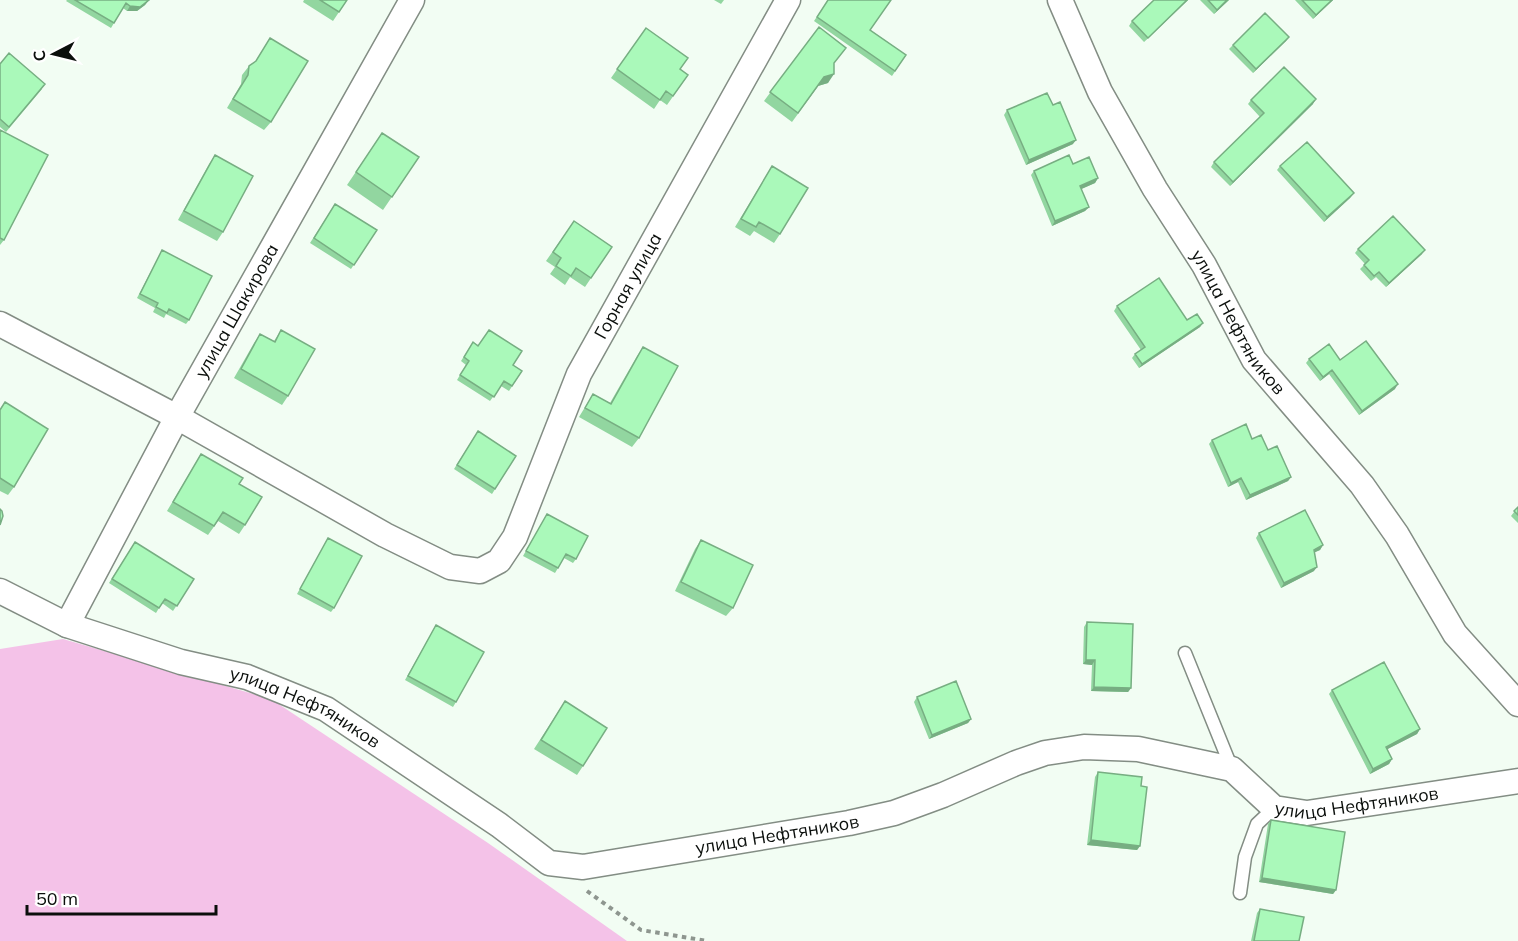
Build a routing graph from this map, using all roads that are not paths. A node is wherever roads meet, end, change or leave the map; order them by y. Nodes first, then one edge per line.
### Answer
1 (412, 0) edge
2 (788, 0) edge
3 (1060, 0) edge
4 (0, 324) edge
5 (177, 417) junction
6 (0, 591) edge
7 (67, 625) junction
8 (1185, 653) dead end
9 (1518, 704) edge
10 (1232, 769) junction
11 (1518, 781) edge
12 (1274, 808) junction
13 (1240, 893) dead end

1 - 5 street, улица Шакирова
2 - 5 street, Горная улица
3 - 9 street, улица Нефтяников
4 - 5 street
5 - 7 street, улица Шакирова
6 - 7 street, улица Нефтяников
7 - 10 street, улица Нефтяников
8 - 10 lane
10 - 12 street, улица Нефтяников
11 - 12 street, улица Нефтяников
12 - 13 lane

